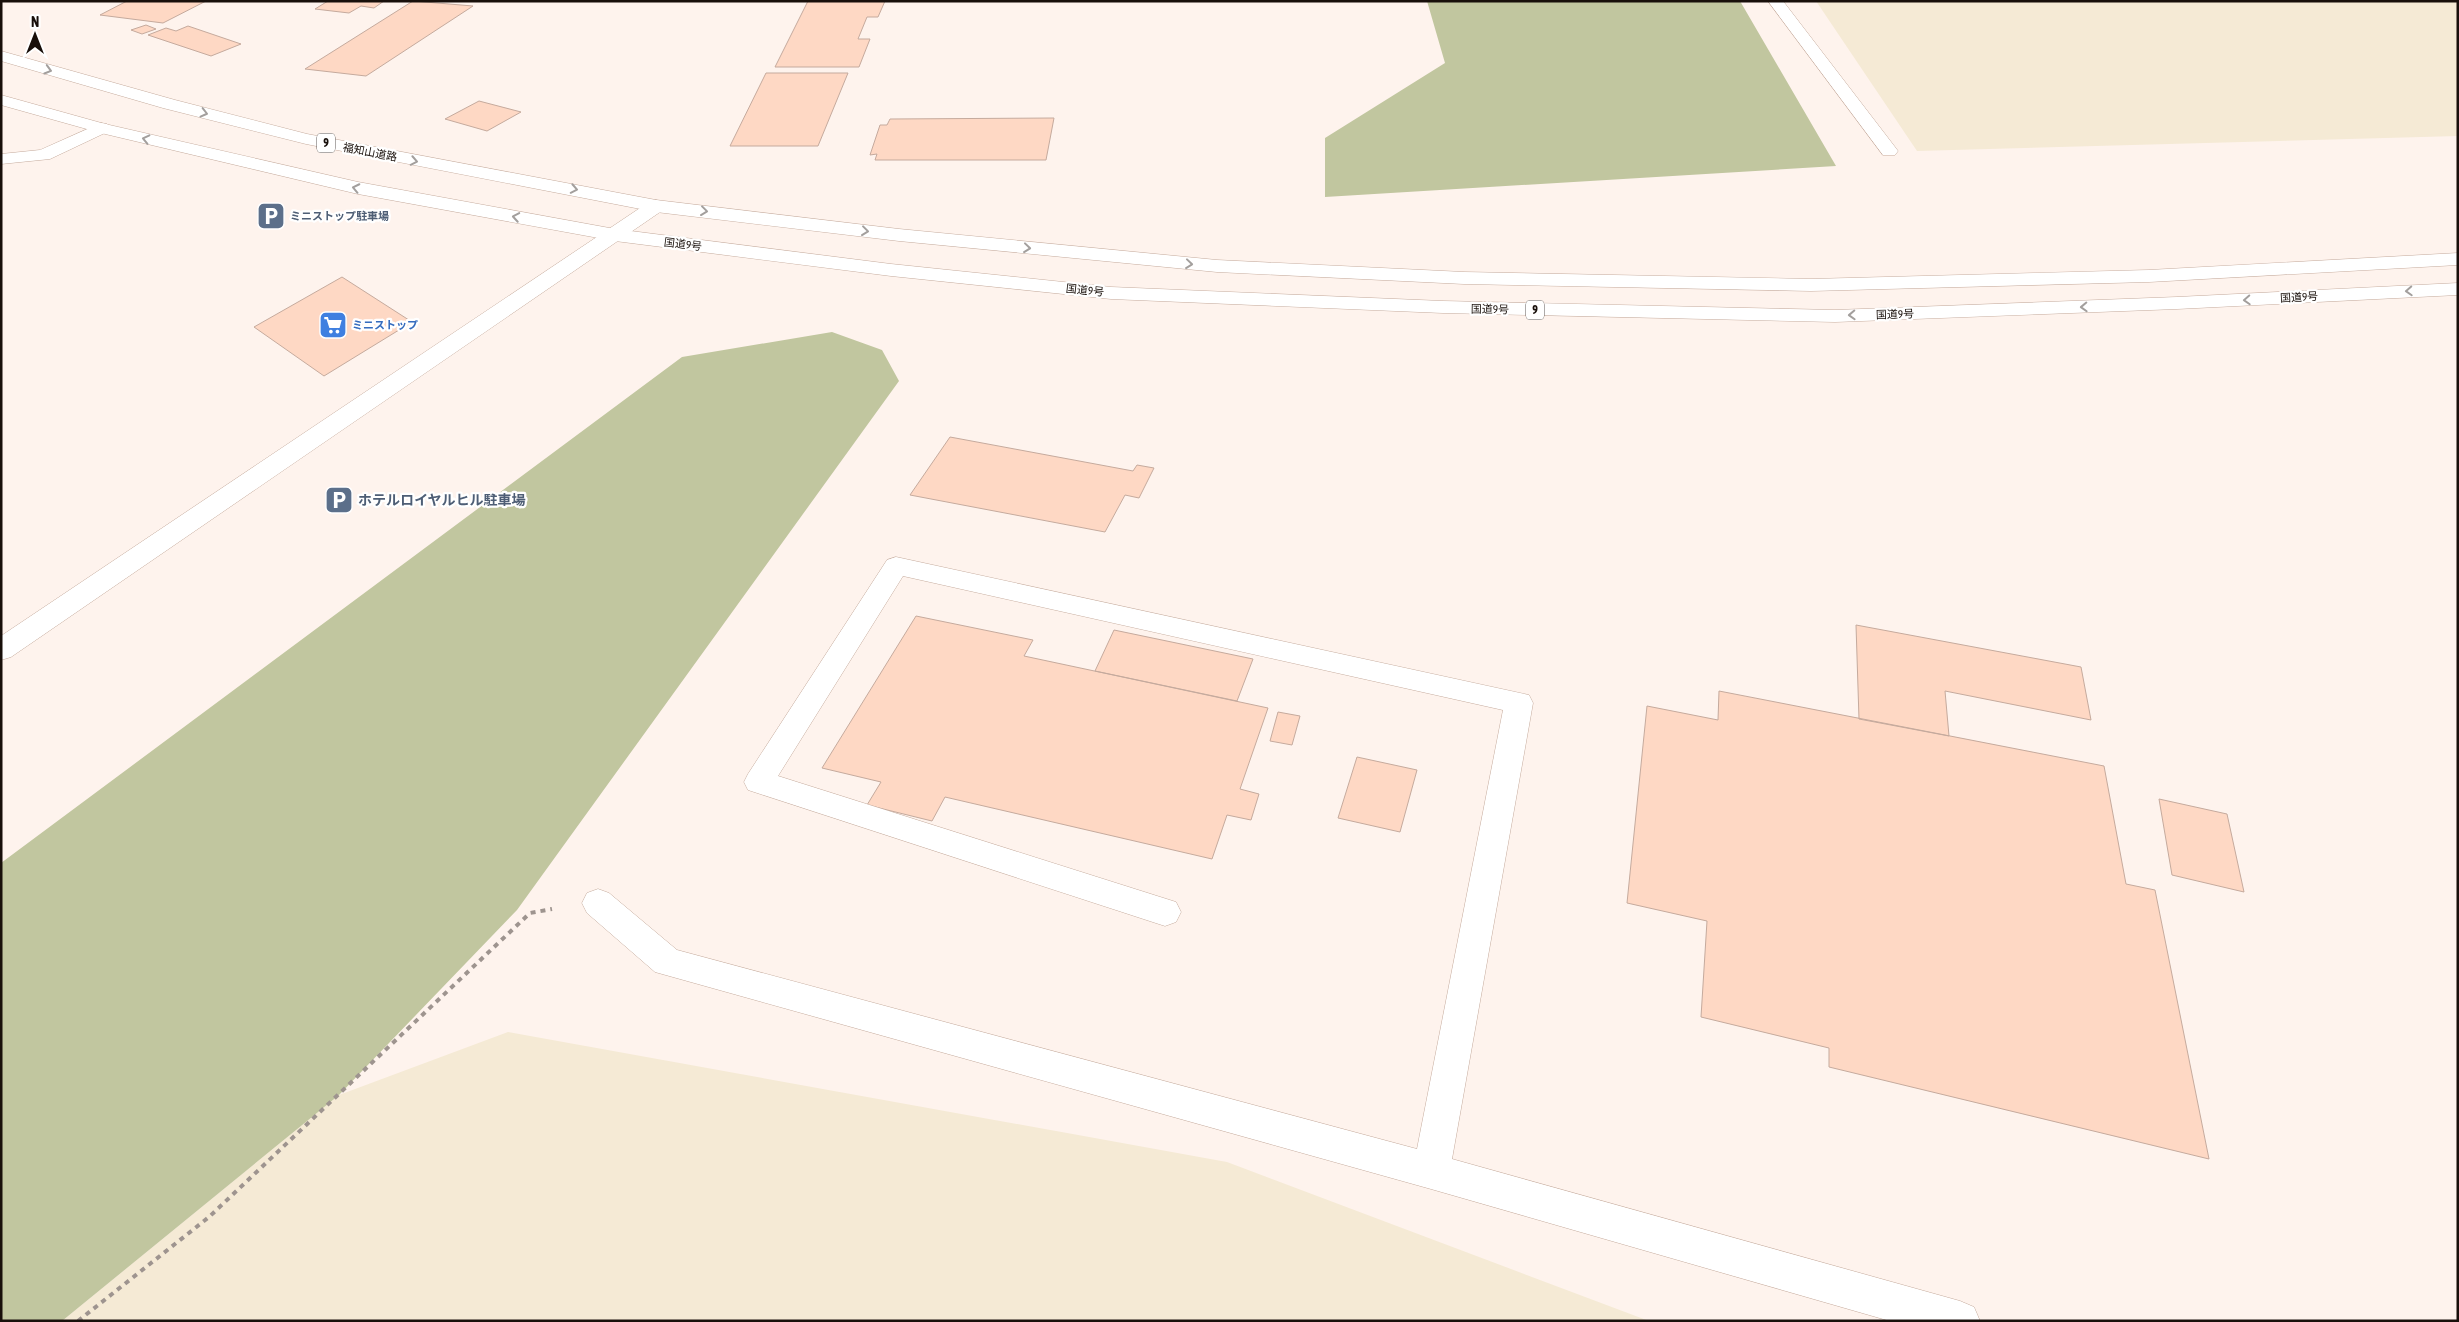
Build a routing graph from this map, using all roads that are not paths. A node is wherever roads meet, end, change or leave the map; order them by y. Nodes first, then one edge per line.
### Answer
1 (1775, 1) edge
2 (1, 56) edge
3 (1, 100) edge
4 (101, 128) junction
5 (1889, 151) dead end
6 (1, 159) edge
7 (656, 206) junction
8 (615, 235) junction
9 (2458, 259) edge
10 (2458, 289) edge
11 (1, 650) edge
12 (598, 903) road end
13 (1165, 912) dead end
14 (1431, 1171) junction
15 (1960, 1321) edge

1 - 5 main road
2 -> 7 main road, 福知山道路 / 9
3 - 4 main road, 9
4 - 6 main road
8 -> 4 main road, 9
7 - 8 main road
7 -> 9 main road, 9
10 -> 8 main road, 国道9号 / 9
8 - 11 main road
12 - 14 main road
13 - 14 main road
14 - 15 main road

